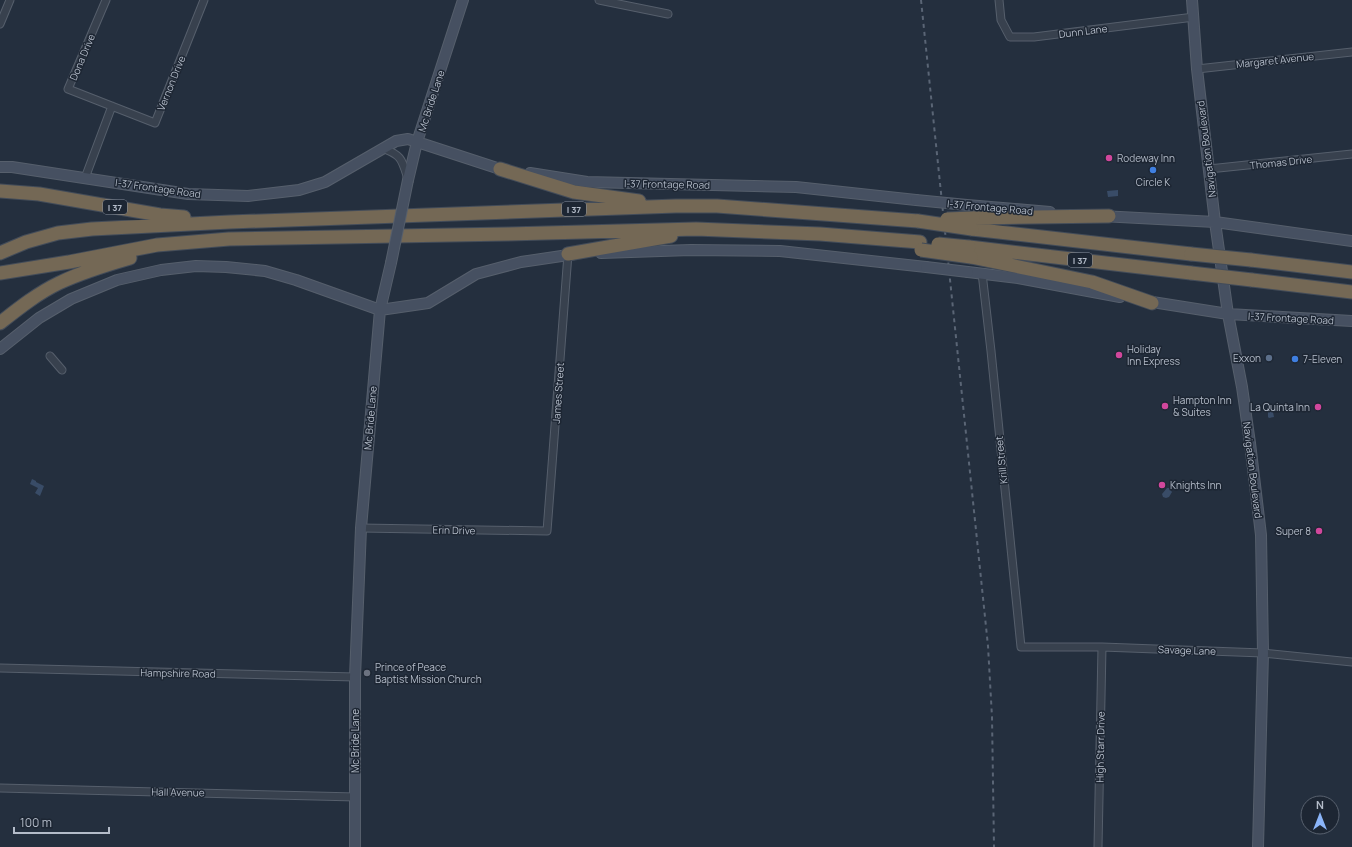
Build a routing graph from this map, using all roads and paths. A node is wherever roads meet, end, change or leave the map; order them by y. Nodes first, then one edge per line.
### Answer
1 (10, 0) edge
2 (106, 0) edge
3 (204, 0) edge
4 (463, 0) edge
5 (598, 0) edge
6 (999, 0) edge
7 (1192, 0) edge
8 (668, 14) dead end
9 (1194, 17) junction
10 (0, 24) edge
11 (1352, 52) edge
12 (1197, 69) junction
13 (112, 106) junction
14 (417, 142) junction
15 (382, 148) junction
16 (1352, 154) edge
17 (0, 167) edge
18 (500, 169) junction
19 (1209, 169) junction
20 (85, 178) junction
21 (408, 180) junction
22 (0, 191) edge
23 (676, 206) junction
24 (1109, 216) junction
25 (230, 222) junction
26 (1215, 222) junction
27 (973, 224) junction
28 (781, 233) junction
29 (229, 239) junction
30 (1352, 241) edge
31 (970, 252) junction
32 (0, 253) edge
33 (568, 254) junction
34 (1352, 272) edge
35 (0, 273) edge
36 (982, 273) junction
37 (1352, 292) edge
38 (1152, 302) junction
39 (380, 310) junction
40 (1228, 314) junction
41 (1352, 321) edge
42 (0, 323) edge
43 (0, 349) edge
44 (50, 356) dead end
45 (62, 370) dead end
46 (361, 528) junction
47 (547, 531) joint
48 (1021, 646) joint
49 (1102, 646) junction
50 (1263, 654) junction
51 (1352, 662) edge
52 (0, 668) edge
53 (355, 677) junction
54 (0, 788) edge
55 (356, 797) junction
56 (355, 847) edge
57 (1098, 847) edge
58 (1258, 847) edge

1 - 10 street
2 - 13 street, Dona Drive
3 - 13 street, Vernon Drive
4 - 14 main road, Mc Bride Lane
5 - 8 street
6 - 9 street, Dunn Lane
7 - 9 main road, Navigation Boulevard
9 - 12 main road, Navigation Boulevard
11 - 12 street, Margaret Avenue
12 - 19 main road, Navigation Boulevard
13 - 20 street
14 - 15 main road, I-37 Frontage Road
14 - 18 main road, I-37 Frontage Road
14 - 21 main road, Mc Bride Lane
15 - 20 main road, I-37 Frontage Road
15 - 21 street
16 - 19 street, Thomas Drive
17 - 20 main road, I-37 Frontage Road
18 - 23 highway
18 - 24 main road, I-37 Frontage Road, bridge
19 - 26 main road, Navigation Boulevard
21 - 39 main road, Mc Bride Lane, bridge
22 - 25 highway, I 37
23 - 25 highway, I 37
23 - 27 highway, I 37, bridge
24 - 26 main road, I-37 Frontage Road
24 - 27 highway
25 - 32 highway
26 - 30 main road, I-37 Frontage Road
26 - 40 main road, Navigation Boulevard
27 - 34 highway, I 37, bridge
28 - 29 highway
28 - 31 highway, bridge
28 - 33 highway
29 - 35 highway
29 - 42 highway
31 - 37 highway, I 37, bridge
31 - 38 highway
33 - 36 main road, I-37 Frontage Road, bridge
33 - 39 main road, I-37 Frontage Road
33 - 47 street, James Street
36 - 38 main road, I-37 Frontage Road
36 - 48 street, Krill Street
38 - 40 main road, I-37 Frontage Road
39 - 43 main road, I-37 Frontage Road
39 - 46 main road, Mc Bride Lane
40 - 41 main road, I-37 Frontage Road
40 - 50 main road, Navigation Boulevard
44 - 45 street
46 - 47 street, Erin Drive
46 - 53 main road, Mc Bride Lane
48 - 49 street, Savage Lane
49 - 50 street, Savage Lane
49 - 57 street, High Starr Drive
50 - 51 street, Savage Lane
50 - 58 main road, Navigation Boulevard
52 - 53 street, Hampshire Road
53 - 55 main road, Mc Bride Lane
54 - 55 street, Hall Avenue
55 - 56 main road, Mc Bride Lane

